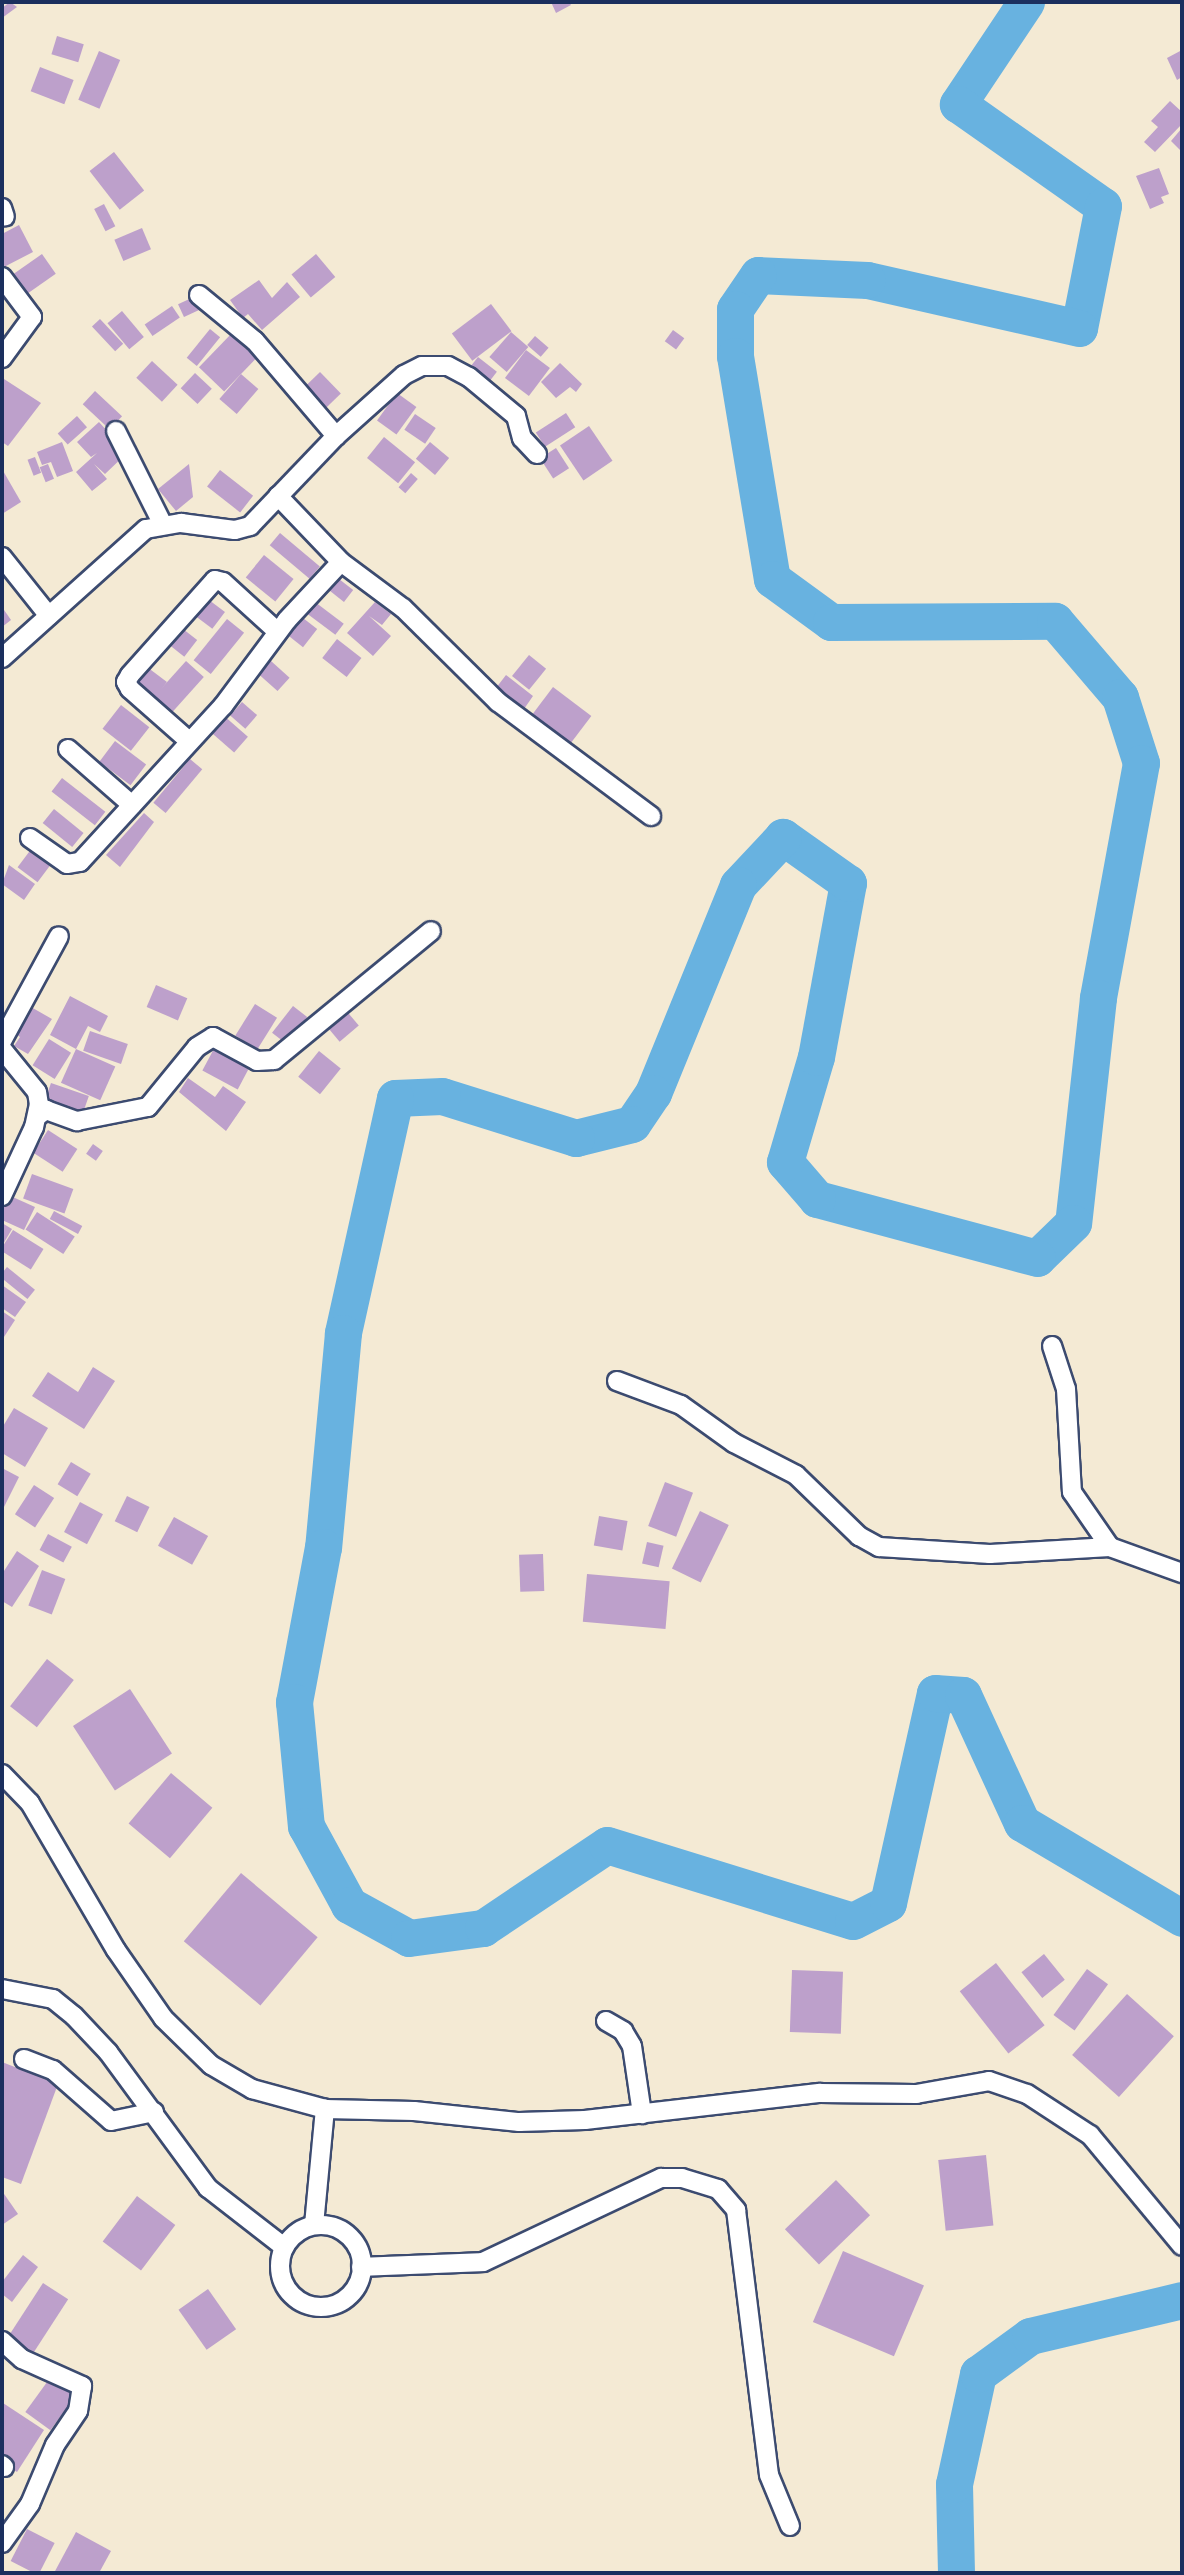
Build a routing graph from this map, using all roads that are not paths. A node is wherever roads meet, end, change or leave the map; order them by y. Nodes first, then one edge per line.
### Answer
1 (2, 277) edge
2 (199, 295) dead end
3 (2, 358) edge
4 (116, 431) dead end
5 (336, 436) junction
6 (537, 454) dead end
7 (278, 496) junction
8 (163, 525) junction
9 (2, 557) edge
10 (341, 562) junction
11 (49, 616) junction
12 (278, 632) junction
13 (2, 658) edge
14 (189, 741) junction
15 (68, 749) dead end
16 (132, 805) junction
17 (651, 816) dead end
18 (30, 838) dead end
19 (431, 931) dead end
20 (59, 936) dead end
21 (2, 1041) edge
22 (2, 1049) edge
23 (39, 1115) junction
24 (2, 1196) edge
25 (1052, 1346) dead end
26 (617, 1381) dead end
27 (1110, 1548) junction
28 (1182, 1573) edge
29 (2, 1774) edge
30 (2, 1989) edge
31 (606, 2021) dead end
32 (24, 2059) dead end
33 (325, 2109) junction
34 (155, 2112) junction
35 (642, 2114) junction
36 (314, 2225) junction
37 (1182, 2246) edge
38 (284, 2247) junction
39 (362, 2267) junction
40 (2, 2341) edge
41 (790, 2526) dead end
42 (2, 2543) edge

1 - 3 street
2 - 5 street
4 - 8 street
5 - 6 street
5 - 7 street
7 - 8 street
7 - 10 street
8 - 11 street
9 - 11 street
10 - 12 street
10 - 17 street
11 - 13 street
12 - 14 street
12 - 14 street
14 - 16 street
15 - 16 street
16 - 18 street
19 - 23 street
20 - 21 street
22 - 23 street
23 - 24 street
25 - 27 street
26 - 27 street
27 - 28 street
29 - 33 street
30 - 34 street
31 - 35 street
32 - 34 street
33 - 35 street
33 - 36 street
34 - 38 street
35 - 37 street
36 - 38 street
36 - 39 street
38 - 39 street
39 - 41 street
40 - 42 street

